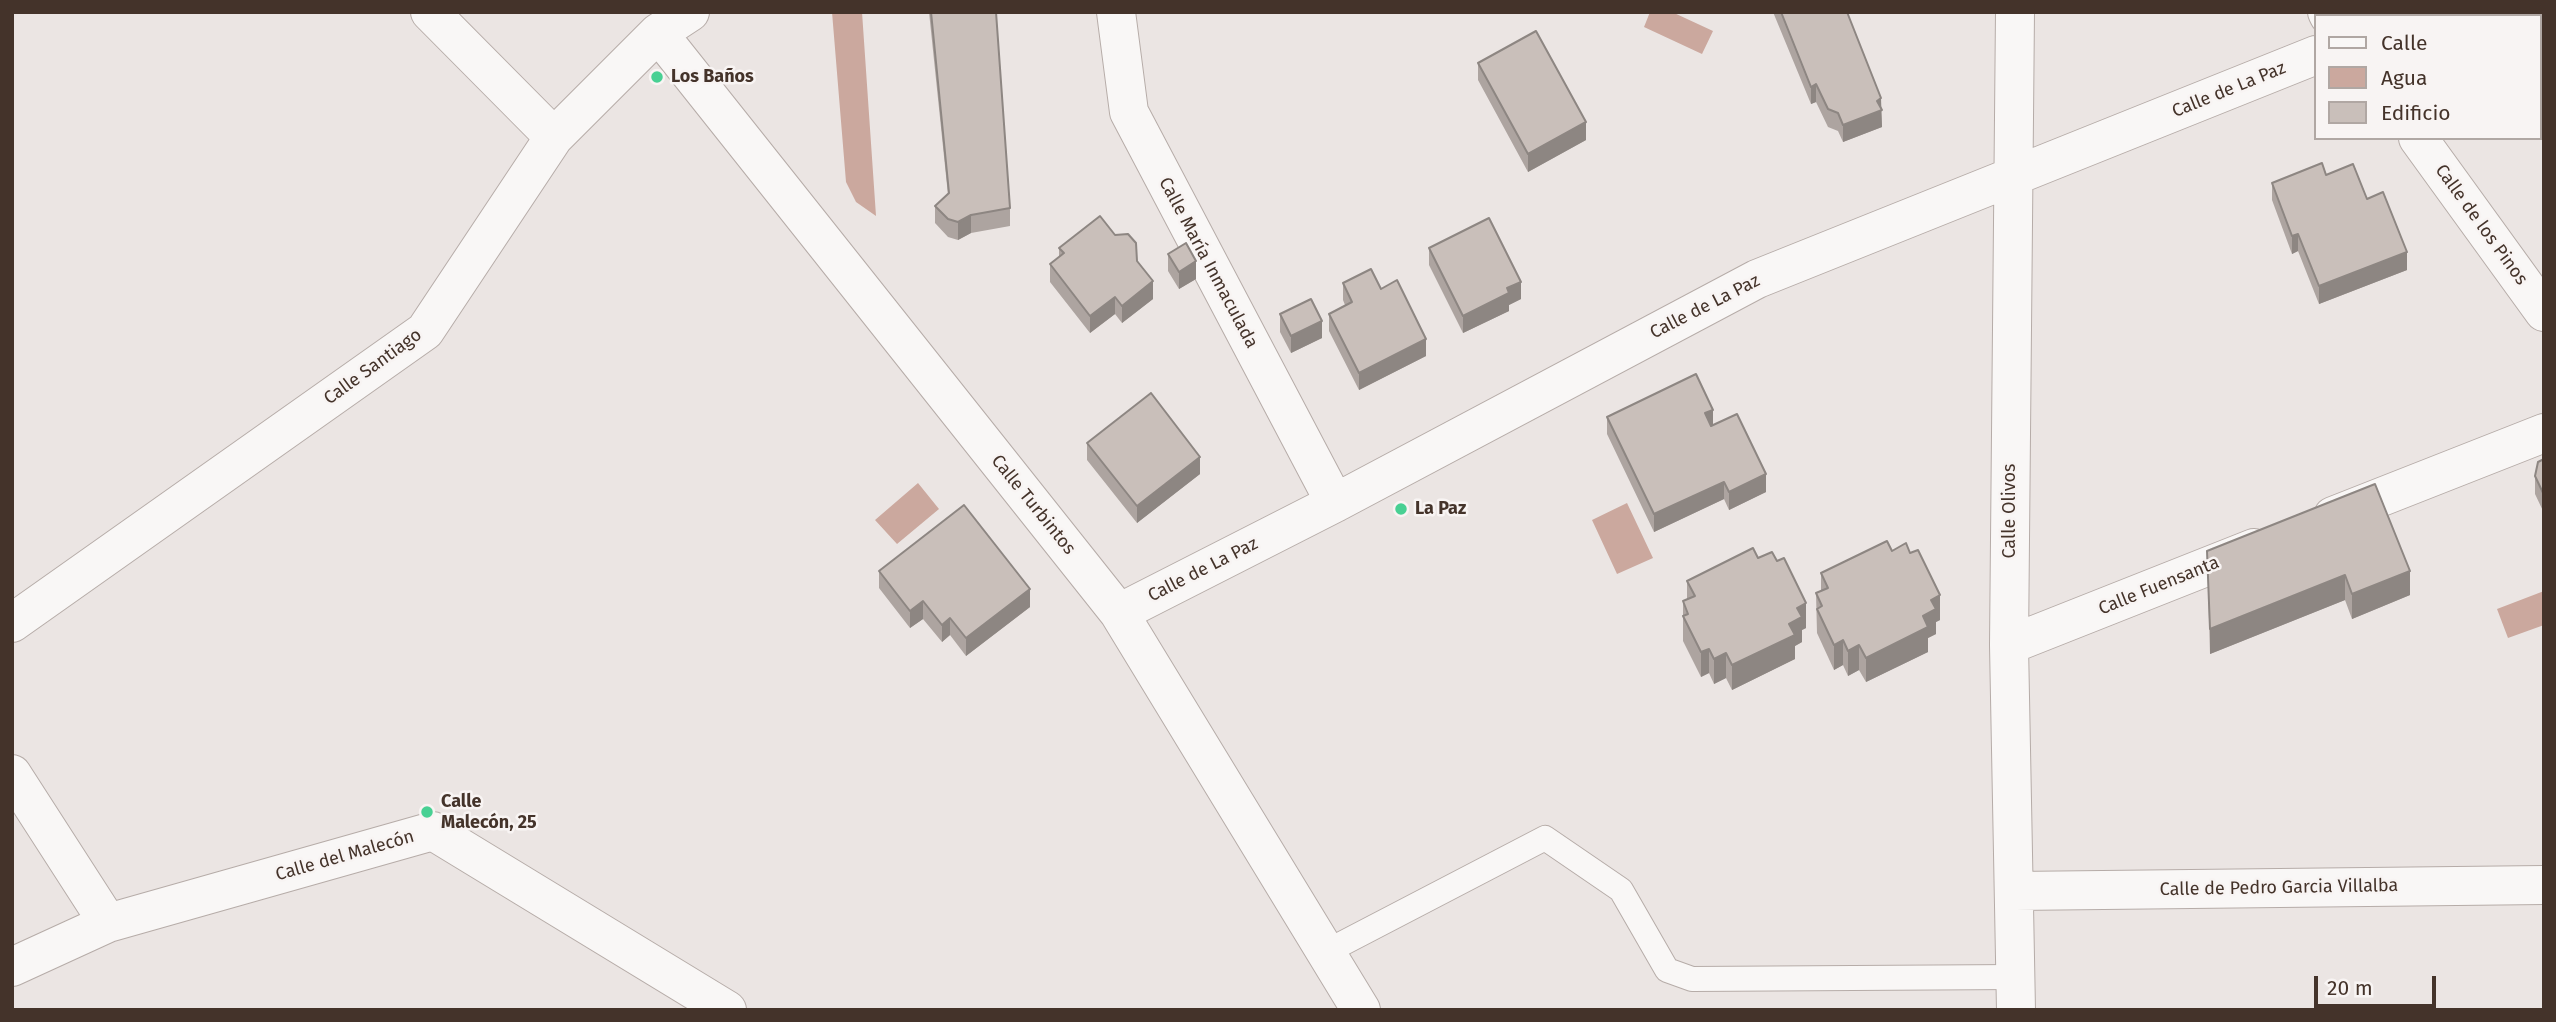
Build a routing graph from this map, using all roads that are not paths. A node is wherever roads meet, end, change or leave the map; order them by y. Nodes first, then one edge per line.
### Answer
1 (430, 12) edge
2 (690, 12) edge
3 (1115, 12) edge
4 (2015, 12) edge
5 (657, 33) junction
6 (2314, 56) edge
7 (554, 137) junction
8 (2419, 140) edge
9 (2013, 176) junction
10 (2544, 312) edge
11 (2544, 433) edge
12 (1335, 503) junction
13 (1119, 612) junction
14 (12, 623) edge
15 (2009, 645) junction
16 (12, 775) edge
17 (2544, 885) edge
18 (2015, 891) junction
19 (108, 923) junction
20 (1326, 952) junction
21 (12, 967) edge
22 (2016, 993) edge
23 (727, 1010) edge
24 (1362, 1010) edge

1 - 7 street
2 - 5 street, Calle Santiago
3 - 12 street, Calle María Inmaculada
4 - 9 street, Calle Olivos
5 - 7 street, Calle Santiago
5 - 13 street, Calle Turbintos
6 - 9 street, Calle de La Paz
7 - 14 street, Calle Santiago
8 - 10 street, Calle de los Pinos
9 - 12 street, Calle de La Paz
9 - 15 street, Calle Olivos
11 - 15 street, Calle Fuensanta
12 - 13 street, Calle de La Paz
13 - 20 street, Calle Turbintos
15 - 18 street, Calle Olivos
16 - 19 street
17 - 18 street, Calle de Pedro Garcia Villalba
18 - 22 street, Calle Olivos
19 - 21 street, Calle del Malecón
19 - 23 street, Calle del Malecón
20 - 22 lane
20 - 24 street, Calle Turbintos

